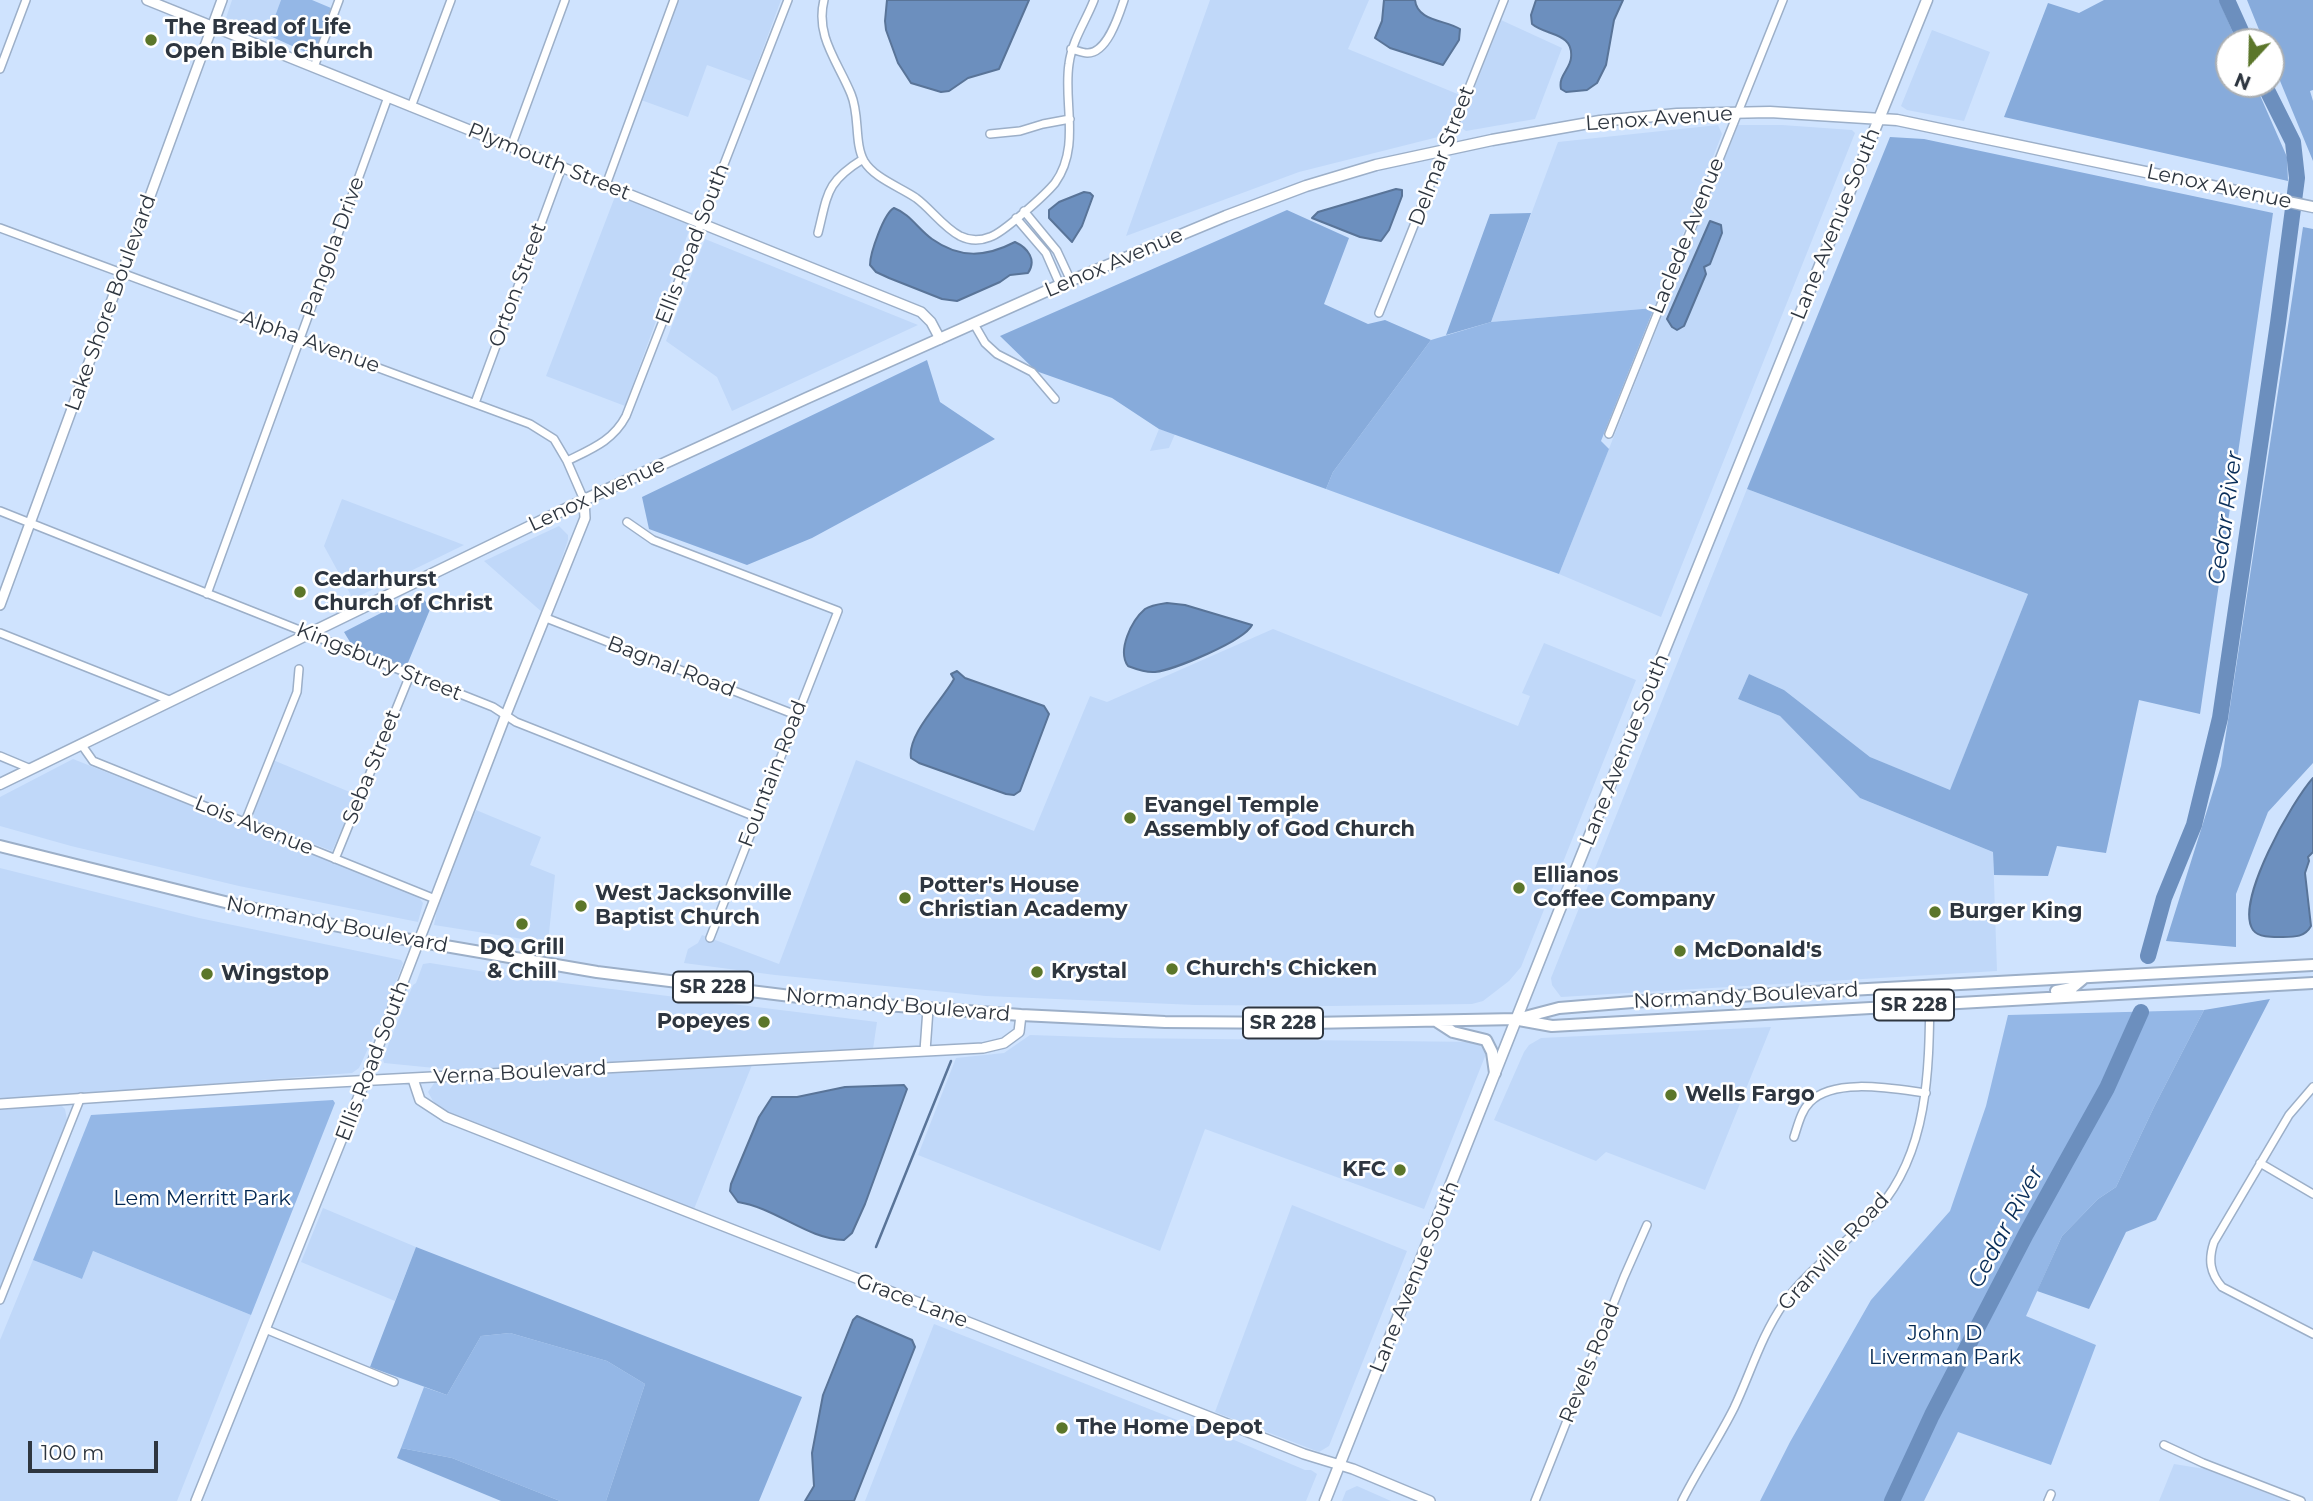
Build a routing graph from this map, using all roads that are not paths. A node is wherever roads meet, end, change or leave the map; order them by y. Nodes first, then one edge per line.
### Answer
1 (26, 0) edge
2 (147, 0) edge
3 (222, 0) edge
4 (339, 0) edge
5 (451, 0) edge
6 (565, 0) edge
7 (674, 0) edge
8 (788, 0) edge
9 (824, 0) edge
10 (1094, 0) edge
11 (1124, 0) edge
12 (1504, 0) edge
13 (1783, 0) edge
14 (1927, 0) edge
15 (213, 26) junction
16 (1071, 49) junction
17 (314, 67) junction
18 (0, 69) edge
19 (388, 97) junction
20 (411, 107) junction
21 (1737, 112) junction
22 (1879, 118) junction
23 (1070, 119) junction
24 (990, 134) dead end
25 (511, 147) junction
26 (1446, 150) junction
27 (863, 159) junction
28 (562, 167) junction
29 (606, 185) junction
30 (2313, 207) edge
31 (1024, 211) junction
32 (1016, 218) junction
33 (700, 223) junction
34 (0, 228) edge
35 (818, 233) dead end
36 (122, 274) junction
37 (1071, 281) junction
38 (1060, 285) junction
39 (1379, 313) dead end
40 (974, 324) junction
41 (299, 338) junction
42 (940, 339) junction
43 (1055, 399) dead end
44 (475, 403) junction
45 (1609, 433) dead end
46 (567, 461) junction
47 (583, 500) junction
48 (0, 511) edge
49 (627, 522) dead end
50 (30, 523) junction
51 (207, 594) junction
52 (0, 605) edge
53 (546, 618) junction
54 (0, 633) edge
55 (308, 634) junction
56 (299, 669) dead end
57 (410, 675) junction
58 (169, 700) junction
59 (796, 715) junction
60 (505, 717) junction
61 (81, 744) junction
62 (0, 756) edge
63 (31, 769) junction
64 (0, 785) edge
65 (756, 817) junction
66 (245, 822) junction
67 (0, 846) edge
68 (335, 859) junction
69 (435, 899) junction
70 (710, 938) dead end
71 (419, 942) junction
72 (2313, 965) edge
73 (2084, 978) junction
74 (2313, 983) edge
75 (1930, 986) junction
76 (2010, 1000) junction
77 (1930, 1004) junction
78 (928, 1009) junction
79 (1021, 1015) junction
80 (1517, 1019) junction
81 (1436, 1021) junction
82 (925, 1051) junction
83 (1495, 1073) junction
84 (413, 1079) junction
85 (365, 1081) junction
86 (2313, 1087) edge
87 (1926, 1093) junction
88 (81, 1097) junction
89 (0, 1104) edge
90 (1794, 1137) dead end
91 (2260, 1163) junction
92 (2313, 1194) edge
93 (1647, 1225) dead end
94 (0, 1300) edge
95 (265, 1329) junction
96 (2313, 1334) edge
97 (394, 1382) dead end
98 (2164, 1445) dead end
99 (1340, 1465) junction
100 (196, 1501) edge
101 (1325, 1501) edge
102 (1430, 1501) edge
103 (1535, 1501) edge
104 (1682, 1501) edge
105 (2301, 1501) edge

1 - 18 street
2 - 15 street, Plymouth Street
3 - 15 street, Lake Shore Boulevard
4 - 17 street
5 - 20 street
6 - 25 street
7 - 29 street
8 - 33 street, Ellis Road South
9 - 27 street
10 - 16 street
11 - 16 street
12 - 26 street, Delmar Street
13 - 21 street, Laclede Avenue
14 - 22 main road, Lane Avenue South
15 - 17 street, Plymouth Street
15 - 36 street, Lake Shore Boulevard
16 - 23 street
17 - 19 street, Plymouth Street
19 - 20 street, Plymouth Street
19 - 41 street, Pangola Drive
20 - 25 street, Plymouth Street
21 - 22 main road, Lenox Avenue
21 - 26 main road, Lenox Avenue
21 - 45 street, Laclede Avenue
22 - 30 main road, Lenox Avenue
22 - 80 main road, Lane Avenue South
23 - 24 street
23 - 31 street
25 - 28 street, Plymouth Street
26 - 37 main road, Lenox Avenue
26 - 39 street, Delmar Street
27 - 32 street
27 - 35 street
28 - 29 street, Plymouth Street
28 - 44 street, Orton Street
29 - 33 street, Plymouth Street
31 - 32 street
31 - 37 street
32 - 38 street
33 - 42 street, Plymouth Street
33 - 46 street, Ellis Road South
34 - 36 street, Alpha Avenue
36 - 41 street, Alpha Avenue
36 - 50 street, Lake Shore Boulevard
37 - 38 main road, Lenox Avenue
38 - 40 main road, Lenox Avenue
40 - 42 main road, Lenox Avenue
40 - 43 street
41 - 44 street, Alpha Avenue
41 - 51 street, Pangola Drive
42 - 47 main road, Lenox Avenue
44 - 46 street, Alpha Avenue
46 - 47 street, Alpha Avenue
47 - 53 street, Ellis Road South
47 - 55 main road, Lenox Avenue
48 - 50 street, Kingsbury Street
49 - 59 street, Fountain Road
50 - 51 street, Kingsbury Street
50 - 52 street, Lake Shore Boulevard
51 - 55 street, Kingsbury Street
53 - 59 street, Bagnal Road
53 - 60 street, Ellis Road South
54 - 58 street
55 - 57 street, Kingsbury Street
55 - 58 main road, Lenox Avenue
56 - 66 street
57 - 60 street, Kingsbury Street
57 - 68 street, Seba Street
58 - 61 main road, Lenox Avenue
59 - 65 street, Fountain Road
60 - 65 street, Kingsbury Street
60 - 69 street, Ellis Road South
61 - 63 main road, Lenox Avenue
61 - 66 street, Lois Avenue
62 - 63 street
63 - 64 main road, Lenox Avenue
65 - 70 street, Fountain Road
66 - 68 street, Lois Avenue
67 - 71 main road, Normandy Boulevard / SR 228
68 - 69 street, Lois Avenue
69 - 71 street, Ellis Road South
71 - 78 main road, Normandy Boulevard / SR 228
71 - 85 street, Ellis Road South
72 - 73 main road, Normandy Boulevard / SR 228
73 - 75 main road, Normandy Boulevard / SR 228
73 - 76 main road
74 - 76 main road, Normandy Boulevard / SR 228
75 - 77 street, Granville Road
75 - 80 main road, Normandy Boulevard / SR 228
76 - 77 main road, Normandy Boulevard / SR 228
77 - 80 main road, Normandy Boulevard / SR 228
77 - 87 street, Granville Road
78 - 79 main road, Normandy Boulevard / SR 228
78 - 82 street
79 - 81 main road, Normandy Boulevard / SR 228
79 - 82 street, Verna Boulevard
80 - 81 main road, Normandy Boulevard / SR 228
80 - 83 main road, Lane Avenue South
81 - 83 main road
82 - 84 street, Verna Boulevard
83 - 99 main road, Lane Avenue South
84 - 85 street, Verna Boulevard
84 - 99 street, Grace Lane
85 - 88 street, Verna Boulevard
85 - 95 street, Ellis Road South
86 - 91 street
87 - 90 street
87 - 104 street, Granville Road
88 - 89 street, Verna Boulevard
88 - 94 street
91 - 92 street
91 - 96 street
93 - 103 street, Revels Road
95 - 97 street
95 - 100 street, Ellis Road South
98 - 105 street
99 - 101 main road, Lane Avenue South
99 - 102 street, Grace Lane

